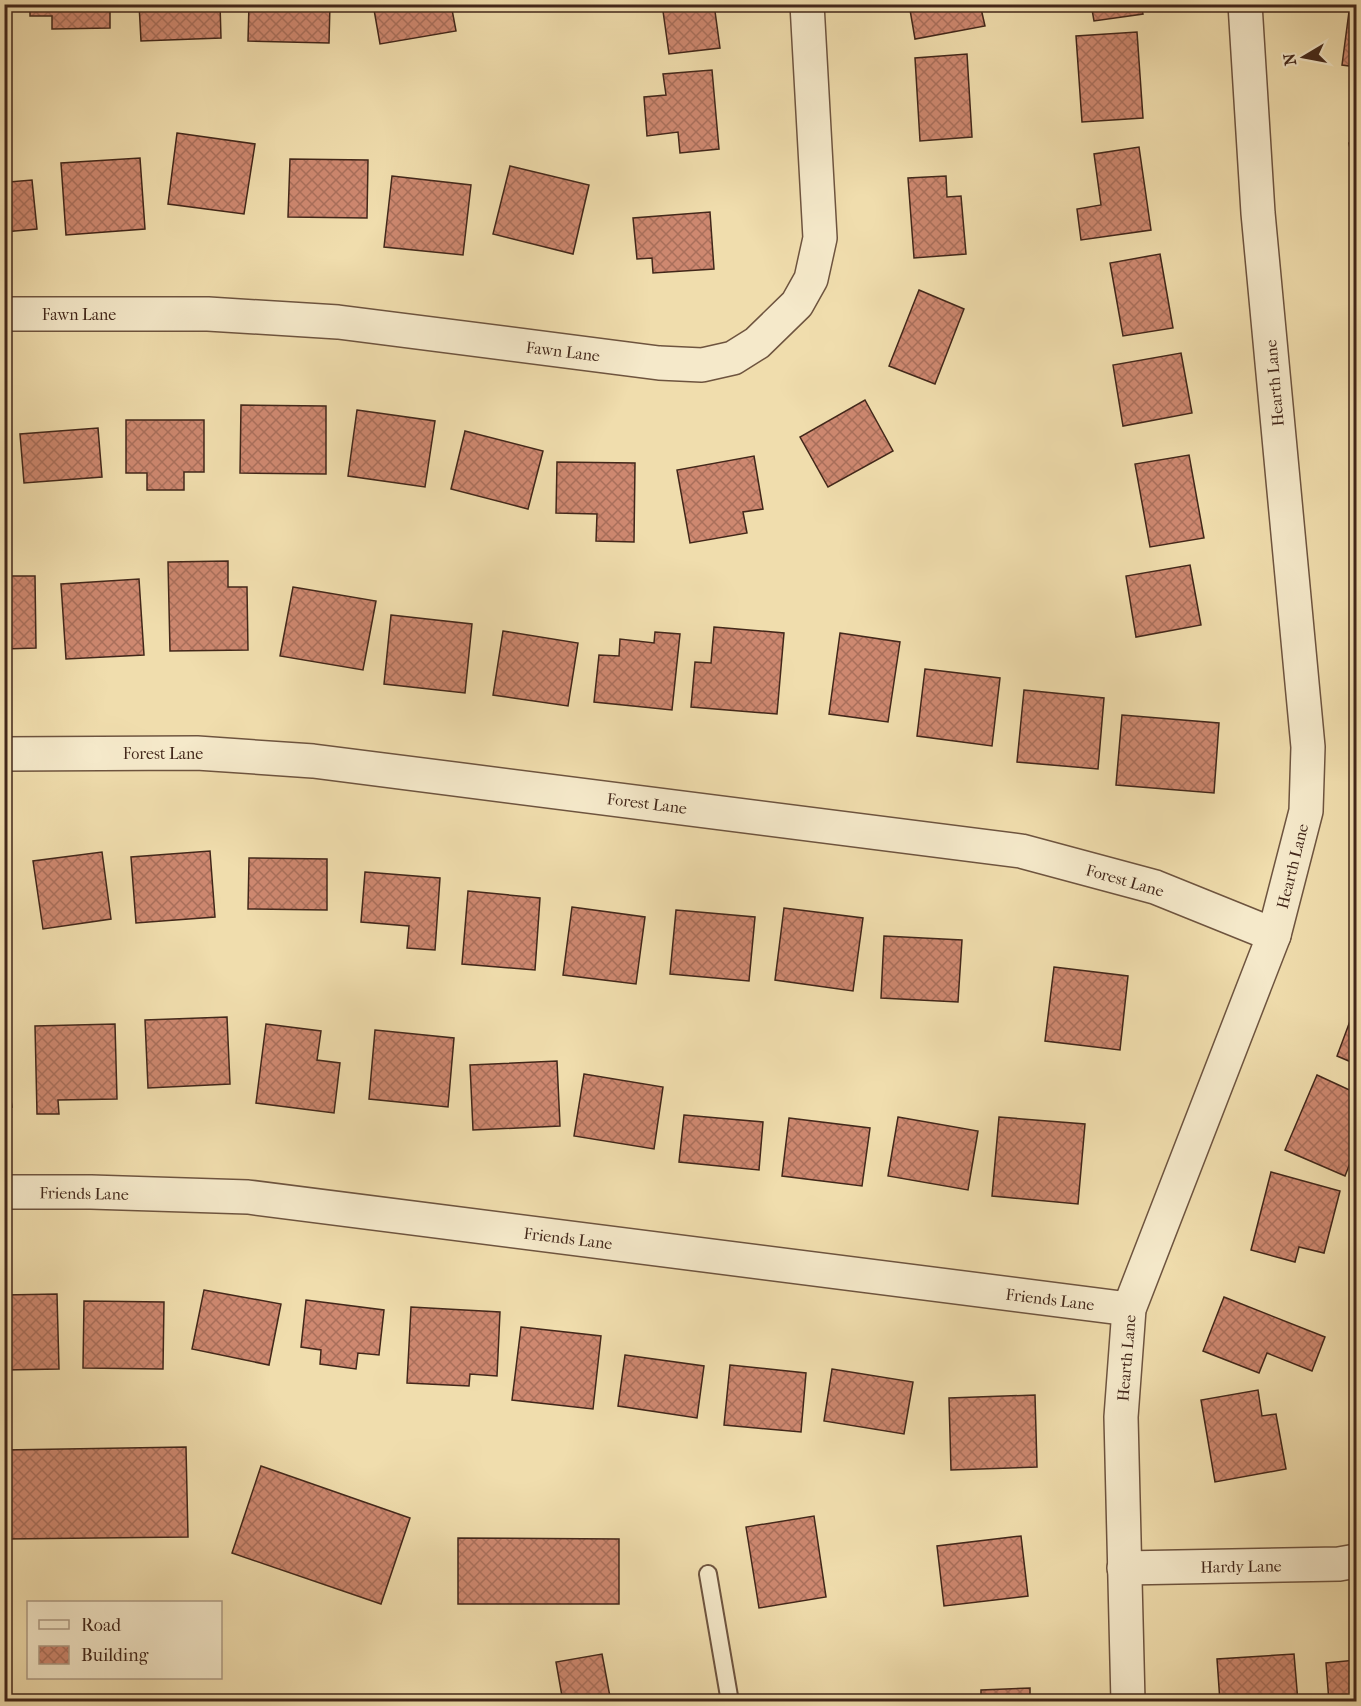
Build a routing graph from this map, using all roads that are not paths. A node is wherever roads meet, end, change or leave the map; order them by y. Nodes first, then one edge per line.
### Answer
1 (807, 4) edge
2 (1245, 4) edge
3 (4, 314) edge
4 (4, 754) edge
5 (1274, 935) junction
6 (4, 1192) edge
7 (1129, 1309) junction
8 (1356, 1561) edge
9 (1124, 1568) junction
10 (708, 1574) dead end
11 (730, 1701) edge
12 (1128, 1701) edge

1 - 3 street, Fawn Lane
2 - 5 street, Hearth Lane
4 - 5 street, Forest Lane
5 - 7 street, Hearth Lane
6 - 7 street, Friends Lane
7 - 9 street, Hearth Lane
8 - 9 street, Hardy Lane
9 - 12 street, Hearth Lane
10 - 11 lane

